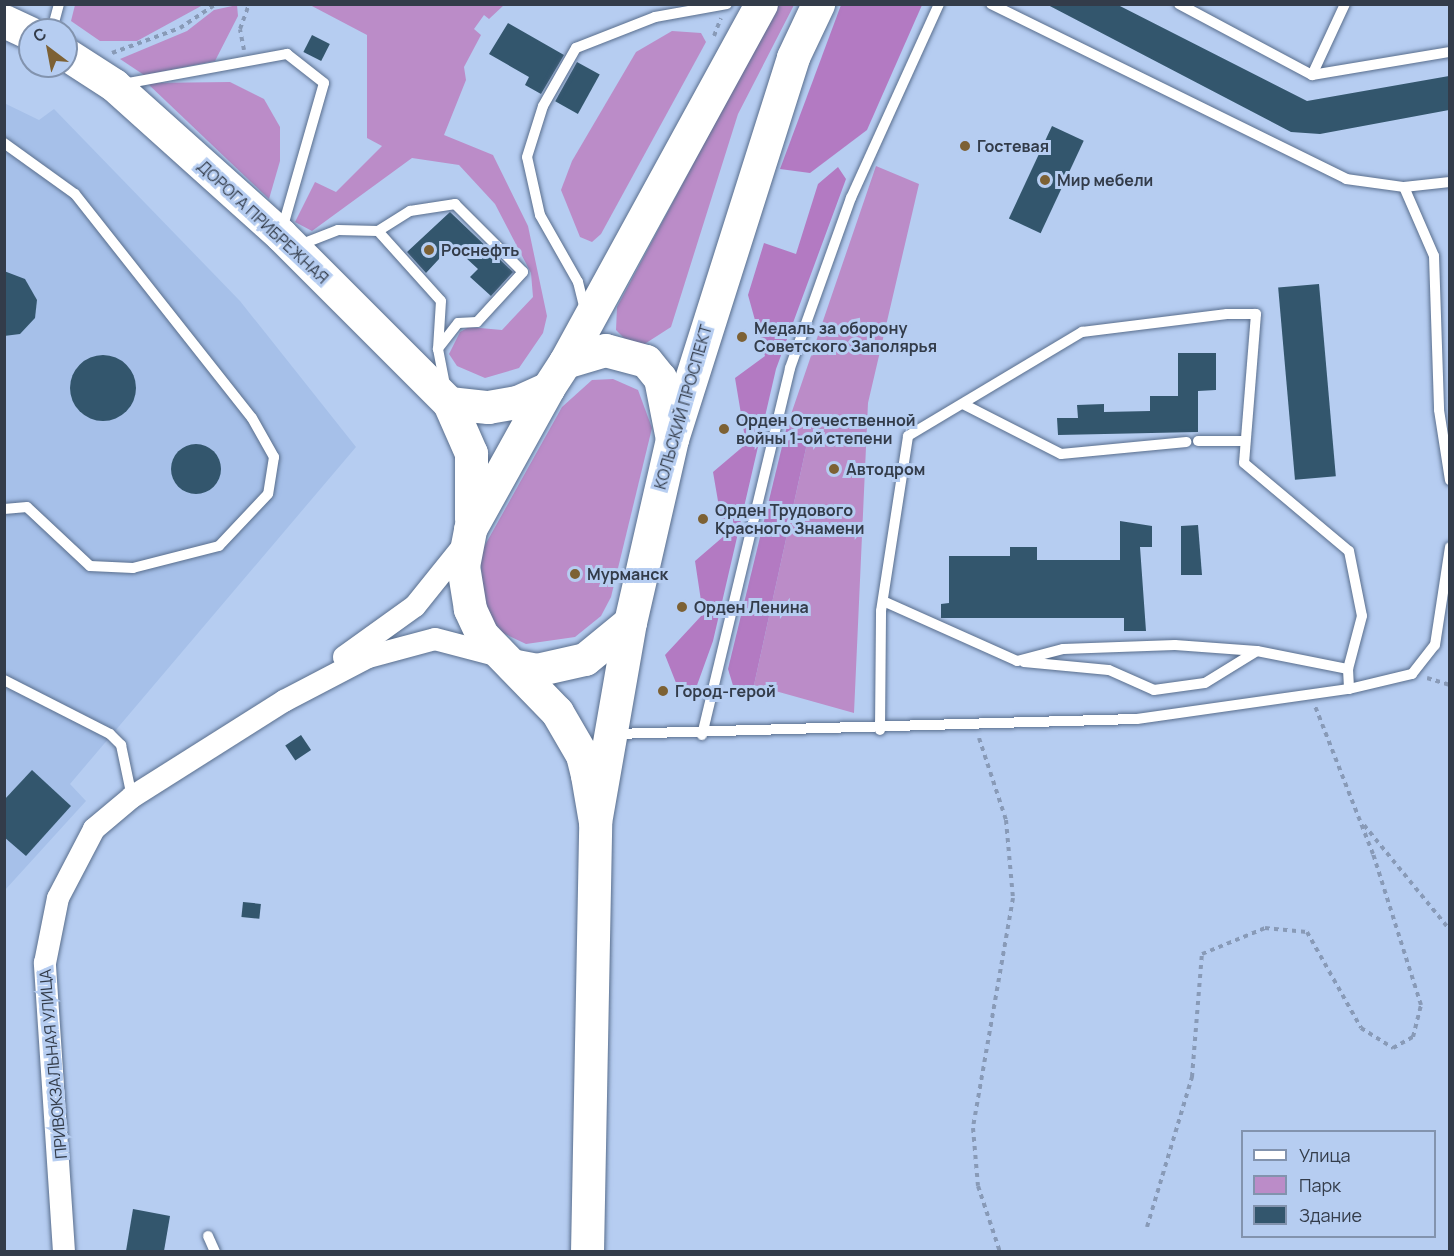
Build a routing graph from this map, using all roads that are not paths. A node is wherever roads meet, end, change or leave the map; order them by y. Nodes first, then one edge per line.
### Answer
1 (727, 4) edge
2 (762, 4) edge
3 (818, 4) edge
4 (939, 4) edge
5 (991, 4) edge
6 (1179, 4) edge
7 (1345, 4) edge
8 (4, 21) edge
9 (18, 27) edge
10 (1449, 52) edge
11 (78, 62) edge
12 (1312, 75) junction
13 (114, 85) junction
14 (4, 143) edge
15 (1449, 182) edge
16 (1404, 188) junction
17 (378, 231) junction
18 (287, 241) junction
19 (587, 319) junction
20 (438, 349) junction
21 (556, 375) junction
22 (448, 403) junction
23 (963, 404) junction
24 (672, 440) junction
25 (1198, 441) dead end
26 (1243, 441) junction
27 (1186, 442) dead end
28 (1449, 480) edge
29 (4, 509) edge
30 (467, 536) junction
31 (1449, 547) edge
32 (883, 601) junction
33 (630, 622) junction
34 (1257, 651) junction
35 (1017, 661) junction
36 (509, 662) junction
37 (1348, 669) junction
38 (4, 680) edge
39 (1349, 689) junction
40 (287, 699) junction
41 (880, 730) junction
42 (612, 734) junction
43 (702, 735) junction
44 (132, 797) junction
45 (594, 822) junction
46 (208, 1236) dead end
47 (64, 1251) edge
48 (215, 1251) edge
49 (587, 1251) edge

1 - 19 lane
2 - 19 main road
3 - 24 main road, КОЛЬСКИЙ ПРОСПЕКТ
4 - 43 lane
5 - 16 lane
6 - 12 lane
7 - 12 lane
8 - 9 main road
10 - 12 lane
11 - 13 main road, ДОРОГА ПРИБРЕЖНАЯ
13 - 18 main road, ДОРОГА ПРИБРЕЖНАЯ
13 - 18 lane
14 - 29 lane
15 - 16 lane
16 - 28 lane
17 - 18 lane
17 - 20 lane
17 - 20 lane
18 - 22 main road, ДОРОГА ПРИБРЕЖНАЯ
19 - 21 main road
20 - 22 lane
21 - 22 main road
21 - 24 main road
21 - 30 main road
22 - 30 main road, ДОРОГА ПРИБРЕЖНАЯ
23 - 26 lane
23 - 27 lane
23 - 32 lane
24 - 33 main road, КОЛЬСКИЙ ПРОСПЕКТ
25 - 26 lane
26 - 37 lane
30 - 36 main road, ДОРОГА ПРИБРЕЖНАЯ
30 - 40 street
31 - 39 lane
32 - 35 lane
32 - 41 lane
33 - 36 main road
33 - 42 main road, КОЛЬСКИЙ ПРОСПЕКТ
34 - 35 lane
34 - 35 lane
34 - 37 lane
36 - 40 street
36 - 45 main road, ДОРОГА ПРИБРЕЖНАЯ
37 - 39 lane
38 - 44 lane
39 - 41 lane
40 - 44 street, ПРИВОКЗАЛЬНАЯ УЛИЦА
41 - 43 lane
42 - 43 lane
42 - 45 main road, КОЛЬСКИЙ ПРОСПЕКТ
44 - 47 street, ПРИВОКЗАЛЬНАЯ УЛИЦА
45 - 49 main road
46 - 48 lane

